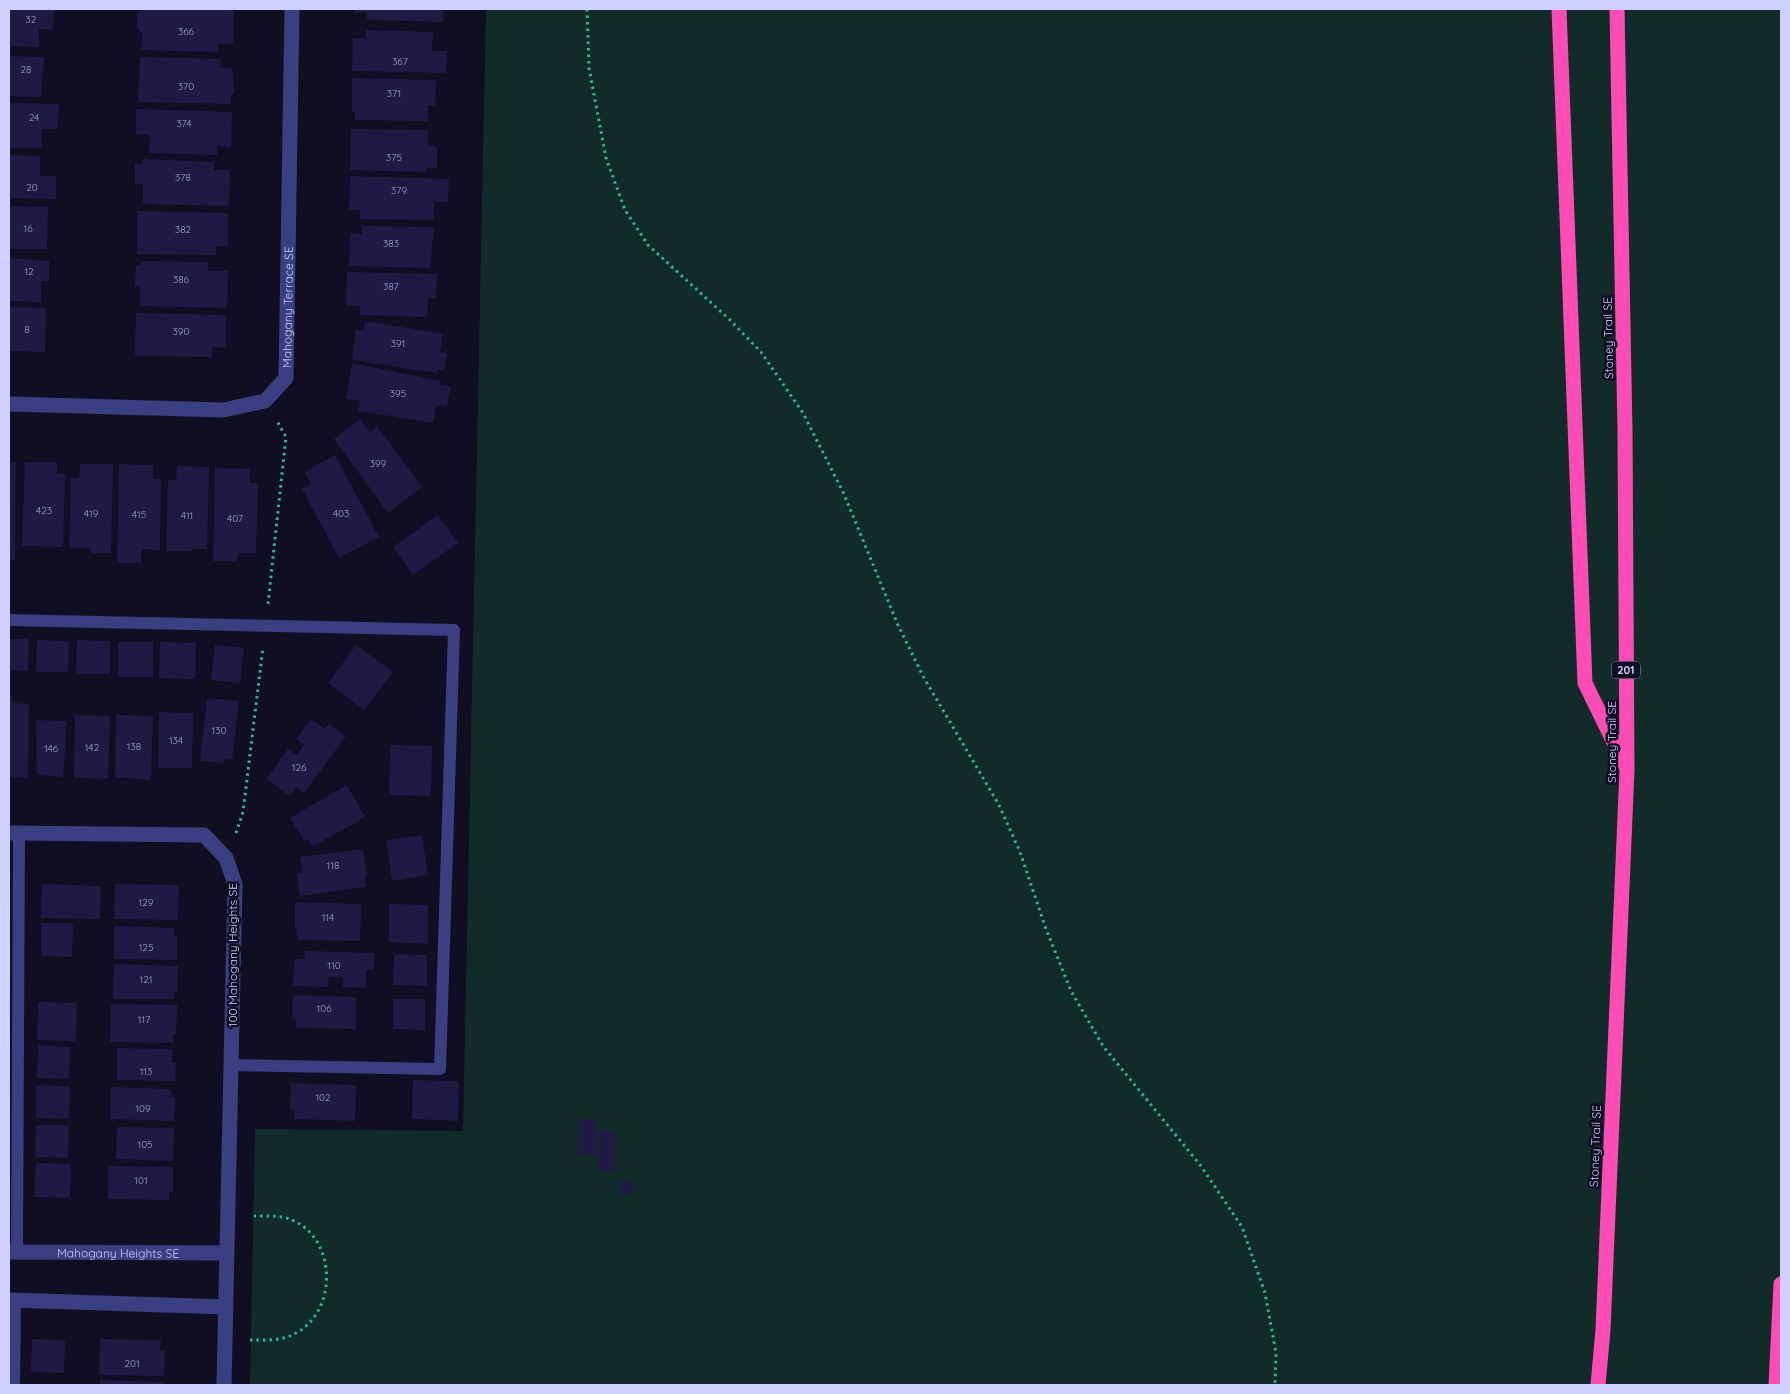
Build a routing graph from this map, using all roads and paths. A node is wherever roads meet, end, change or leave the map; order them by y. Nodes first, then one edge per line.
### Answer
1 (292, 9) edge
2 (586, 9) edge
3 (1559, 9) edge
4 (1616, 9) edge
5 (9, 404) edge
6 (9, 620) edge
7 (1627, 770) junction
8 (14, 833) edge
9 (13, 1045) edge
10 (231, 1065) junction
11 (254, 1216) dead end
12 (13, 1252) edge
13 (227, 1253) junction
14 (1781, 1284) edge
15 (12, 1300) edge
16 (226, 1307) junction
17 (250, 1340) dead end
18 (14, 1385) edge
19 (224, 1385) edge
20 (1275, 1385) edge
21 (1598, 1385) edge
22 (1776, 1385) edge

1 - 5 street, Mahogany Terrace SE
2 - 20 path
3 - 7 highway
4 - 7 highway, Stoney Trail SE / 201
6 - 10 lane
7 - 21 highway, Stoney Trail SE / 201
8 - 9 lane
8 - 10 street, 100 Mahogany Heights SE
9 - 12 lane
10 - 13 street, 100 Mahogany Heights SE
11 - 17 path
12 - 13 street, Mahogany Heights SE
13 - 16 street, 100 Mahogany Heights SE
14 - 22 highway
15 - 16 street
15 - 18 lane
16 - 19 street, 100 Mahogany Heights SE

